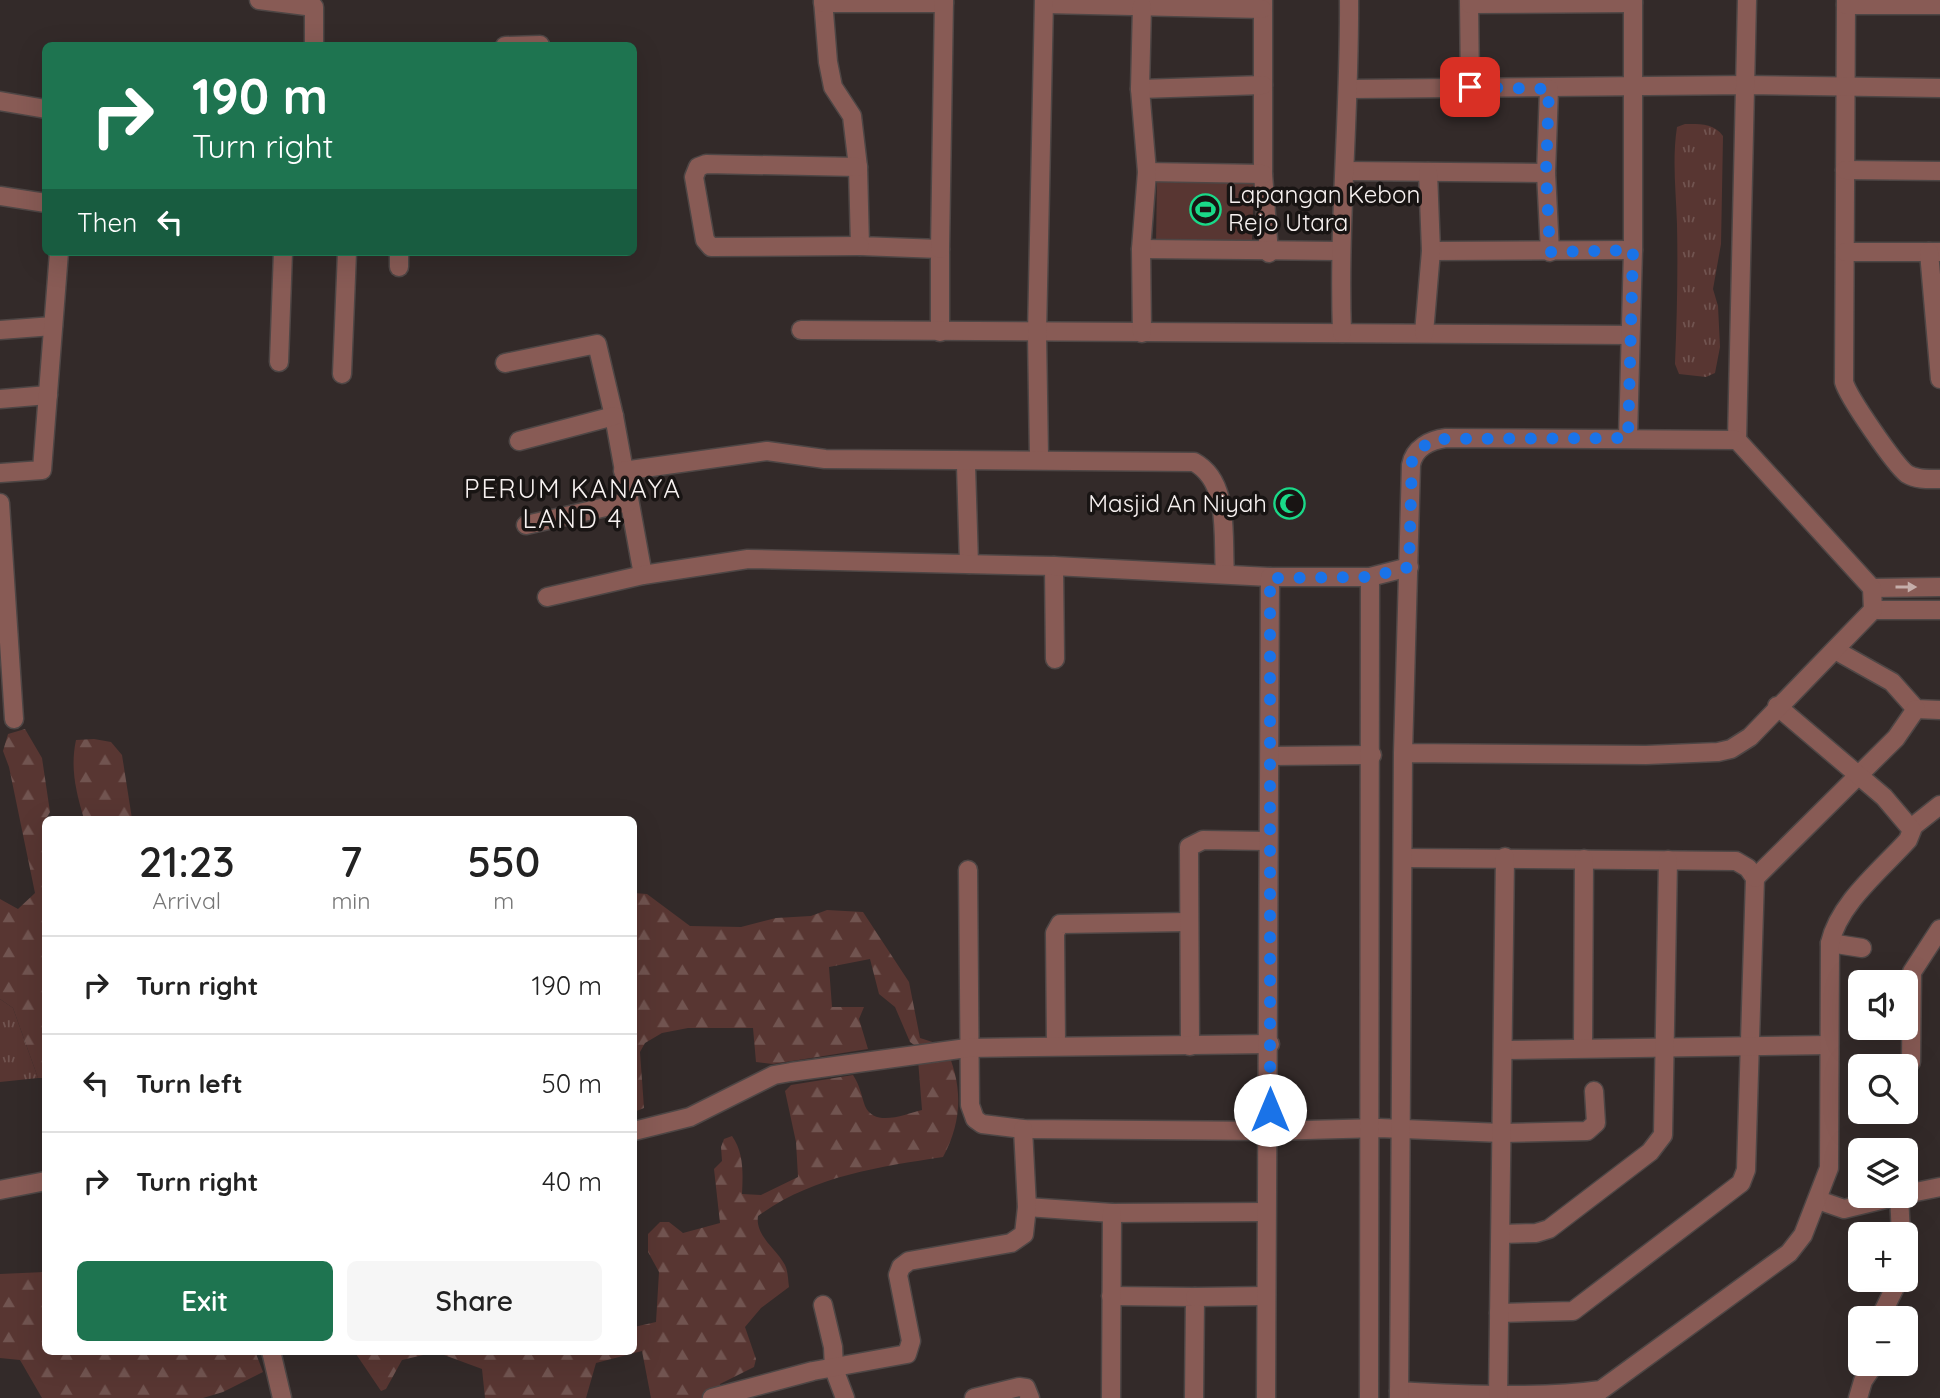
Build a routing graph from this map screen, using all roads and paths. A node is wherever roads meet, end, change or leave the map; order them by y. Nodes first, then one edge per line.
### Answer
1 (259, 0) edge
2 (1349, 0) edge
3 (1748, 0) edge
4 (944, 1) edge
5 (1633, 1) edge
6 (823, 2) edge
7 (1045, 2) edge
8 (1470, 2) edge
9 (1551, 2) edge
10 (1846, 3) edge
11 (1930, 3) edge
12 (1263, 5) edge
13 (1142, 6) junction
14 (314, 42) edge
15 (1264, 85) junction
16 (1747, 85) junction
17 (1470, 87) junction
18 (1844, 87) junction
19 (1633, 88) junction
20 (1940, 88) edge
21 (1140, 89) junction
22 (1350, 89) junction
23 (1549, 89) junction
24 (0, 101) edge
25 (42, 108) edge
26 (858, 167) junction
27 (1845, 170) junction
28 (1345, 171) junction
29 (1940, 171) edge
30 (1429, 172) junction
31 (1147, 173) junction
32 (1546, 173) junction
33 (1263, 174) junction
34 (0, 196) edge
35 (42, 202) edge
36 (860, 246) junction
37 (940, 249) junction
38 (1141, 249) junction
39 (1633, 250) junction
40 (1339, 251) junction
41 (1432, 251) junction
42 (1550, 252) junction
43 (1844, 252) junction
44 (1935, 252) edge
45 (1269, 253) junction
46 (59, 256) edge
47 (283, 256) edge
48 (347, 256) edge
49 (53, 326) junction
50 (0, 330) edge
51 (801, 330) dead end
52 (940, 332) junction
53 (1142, 332) junction
54 (1424, 332) junction
55 (1342, 333) junction
56 (1037, 334) junction
57 (1630, 335) junction
58 (279, 362) dead end
59 (505, 363) dead end
60 (342, 374) dead end
61 (1940, 379) edge
62 (48, 395) junction
63 (0, 399) edge
64 (614, 416) junction
65 (1628, 438) junction
66 (1737, 440) junction
67 (519, 441) dead end
68 (1039, 458) junction
69 (966, 466) dead end
70 (624, 471) junction
71 (0, 473) edge
72 (1940, 479) edge
73 (628, 502) junction
74 (0, 503) edge
75 (526, 525) dead end
76 (969, 564) junction
77 (1054, 566) junction
78 (1409, 567) junction
79 (1225, 573) junction
80 (643, 575) junction
81 (1370, 577) junction
82 (1270, 578) junction
83 (1940, 587) edge
84 (1872, 588) junction
85 (547, 597) dead end
86 (1873, 610) junction
87 (1940, 610) edge
88 (1835, 650) junction
89 (1055, 659) dead end
90 (1777, 706) junction
91 (1916, 709) junction
92 (1940, 710) edge
93 (14, 719) dead end
94 (1403, 753) junction
95 (1372, 755) junction
96 (1271, 756) junction
97 (1858, 777) junction
98 (1940, 805) edge
99 (1911, 828) junction
100 (1268, 841) junction
101 (1505, 857) junction
102 (1404, 858) junction
103 (1584, 859) junction
104 (1668, 860) junction
105 (968, 870) dead end
106 (1755, 878) junction
107 (1188, 922) junction
108 (1940, 929) edge
109 (1830, 943) junction
110 (1862, 948) dead end
111 (1270, 1044) junction
112 (1056, 1045) junction
113 (1829, 1045) junction
114 (1190, 1046) junction
115 (1583, 1047) junction
116 (967, 1048) junction
117 (1748, 1048) junction
118 (1666, 1049) junction
119 (1503, 1050) junction
120 (1910, 1054) edge
121 (1594, 1091) dead end
122 (1369, 1128) junction
123 (1023, 1129) junction
124 (1399, 1129) junction
125 (637, 1130) edge
126 (1270, 1131) junction
127 (1502, 1133) junction
128 (42, 1182) edge
129 (1940, 1187) edge
130 (0, 1191) edge
131 (1918, 1192) edge
132 (1818, 1200) junction
133 (1027, 1207) junction
134 (1848, 1208) edge
135 (1266, 1212) junction
136 (1112, 1213) junction
137 (1501, 1234) junction
138 (1111, 1296) junction
139 (1266, 1296) junction
140 (1195, 1297) junction
141 (823, 1305) dead end
142 (1499, 1313) junction
143 (272, 1355) edge
144 (834, 1369) junction
145 (1866, 1376) edge
146 (1399, 1394) edge
147 (282, 1398) edge
148 (712, 1398) edge
149 (845, 1398) edge
150 (974, 1398) edge
151 (1030, 1398) edge
152 (1111, 1398) edge
153 (1194, 1398) edge
154 (1266, 1398) edge
155 (1369, 1398) edge
156 (1498, 1398) edge
157 (1858, 1398) edge

1 - 14 street
2 - 22 street
3 - 16 street
4 - 6 street
4 - 37 street
5 - 9 street
5 - 19 street
6 - 26 street
7 - 13 street
7 - 56 street
8 - 9 street
8 - 17 street
10 - 11 street
10 - 18 street
12 - 13 street
12 - 15 street
13 - 21 street
15 - 21 street
15 - 33 street
16 - 18 street
16 - 19 street
16 - 66 street
17 - 22 street
17 - 23 street
18 - 20 street
18 - 27 street
19 - 23 street
19 - 39 street
21 - 31 street
22 - 28 street
23 - 32 street
24 - 25 street
26 - 36 street
26 - 36 street
27 - 29 street
27 - 43 street
28 - 30 street
28 - 40 street
30 - 32 street
30 - 41 street
31 - 33 street
31 - 38 street
32 - 42 street
33 - 45 street
34 - 35 street
36 - 37 street
37 - 52 street
38 - 45 street
38 - 53 street
39 - 42 street
39 - 57 street
40 - 45 street
40 - 55 street
41 - 42 street
41 - 54 street
43 - 44 street
43 - 72 street
44 - 61 street
46 - 49 street
47 - 58 street
48 - 60 street
49 - 50 street
49 - 62 street
51 - 52 street
52 - 56 street
53 - 55 street
53 - 56 street
54 - 55 street
54 - 57 street
56 - 68 street
57 - 65 street
59 - 64 street
62 - 63 street
62 - 71 street
64 - 67 street
64 - 70 street
65 - 66 street
65 - 78 street
66 - 84 street
68 - 70 street
68 - 79 street
69 - 76 street
70 - 73 street
73 - 75 street
73 - 80 street
74 - 93 street
76 - 77 street
76 - 80 street
77 - 79 street
77 - 89 street
78 - 81 street
78 - 94 street
79 - 82 street
80 - 85 street
81 - 82 street
81 - 95 street
82 - 96 street
84 -> 83 street
84 - 86 street
86 - 87 street
86 - 88 street
88 - 90 street
88 - 91 street
90 - 94 street
90 - 97 street
91 - 92 street
91 - 97 street
94 - 102 street
95 - 96 street
95 - 122 street
96 - 100 street
97 - 99 street
97 - 106 street
98 - 99 street
99 - 109 street
100 - 107 street
100 - 111 street
101 - 102 street
101 - 103 street
101 - 119 street
102 - 124 street
103 - 104 street
103 - 115 street
104 - 106 street
104 - 118 street
105 - 116 street
106 - 117 street
107 - 112 street
107 - 114 street
108 - 120 street
109 - 110 street
109 - 113 street
111 - 114 street
111 - 126 street
112 - 114 street
112 - 116 street
113 - 117 street
113 - 132 street
115 - 118 street
115 - 119 street
116 - 123 street
116 - 125 street
117 - 118 street
117 - 142 street
118 - 137 street
119 - 127 street
121 - 127 street
122 - 124 street
122 - 126 street
122 - 155 street
123 - 126 street
123 - 133 street
124 - 127 street
124 - 146 street
126 - 135 street
127 - 137 street
128 - 130 street
129 - 131 street
132 - 134 street
132 - 156 street
133 - 136 street
133 - 144 street
135 - 136 street
135 - 139 street
136 - 138 street
137 - 142 street
138 - 140 street
138 - 152 street
139 - 140 street
139 - 154 street
140 - 153 street
141 - 144 street
142 - 156 street
143 - 147 street
144 - 148 street
144 - 149 street
145 - 157 street
146 - 156 street
150 - 151 street

